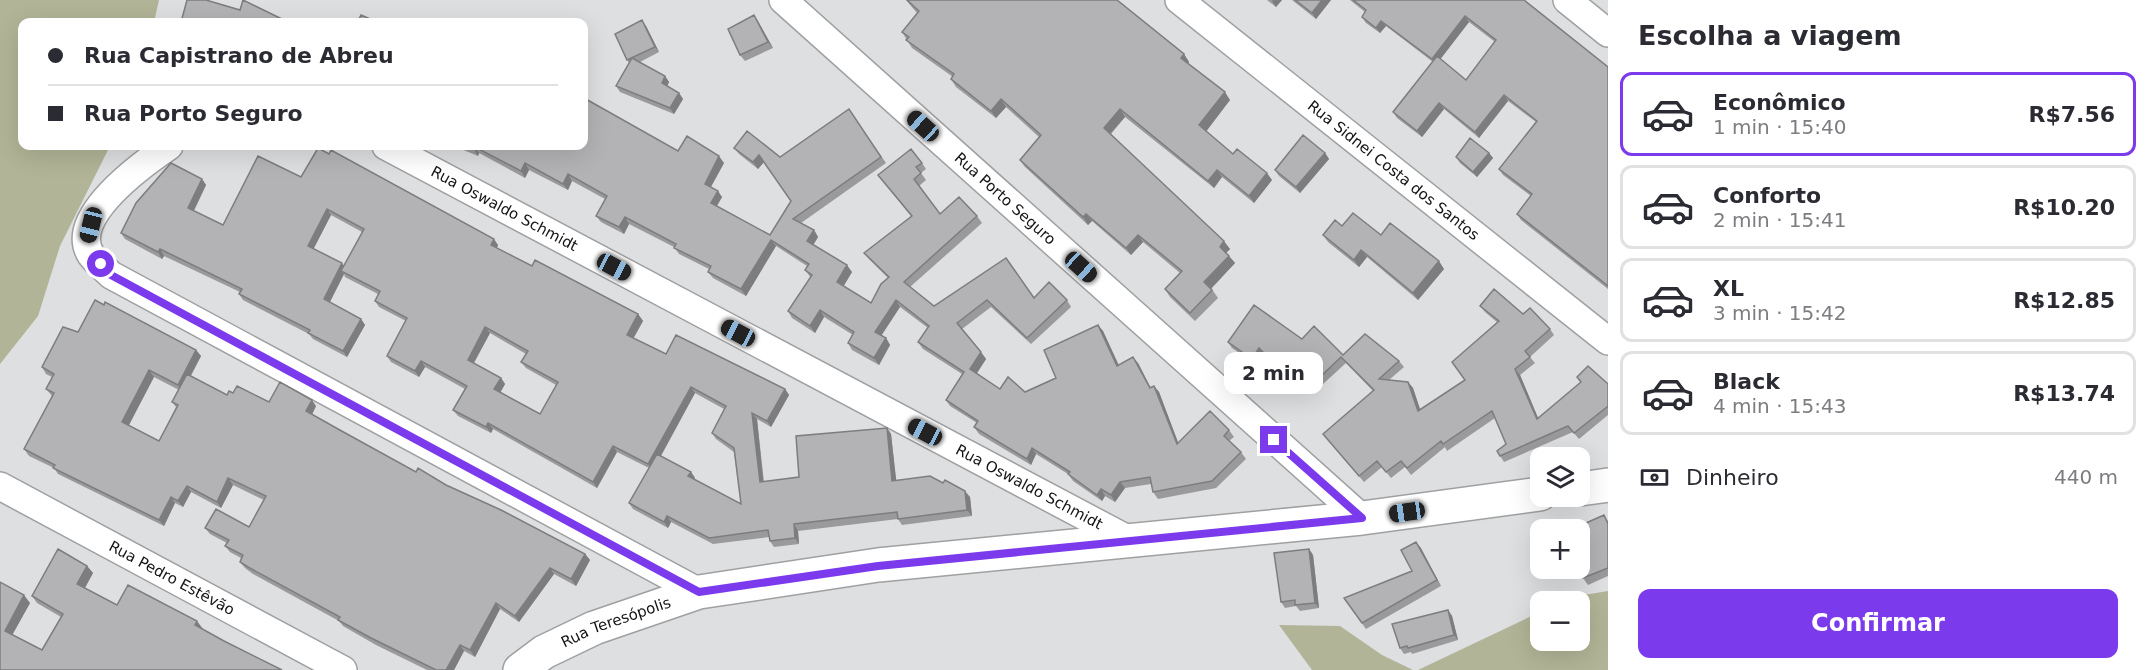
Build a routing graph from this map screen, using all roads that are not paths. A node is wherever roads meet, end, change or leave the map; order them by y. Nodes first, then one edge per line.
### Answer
1 (783, 0) edge
2 (1179, 0) edge
3 (1567, 0) edge
4 (1608, 33) edge
5 (163, 150) edge
6 (394, 150) edge
7 (1608, 341) edge
8 (1608, 485) edge
9 (0, 486) edge
10 (1590, 488) edge
11 (1530, 495) edge
12 (1362, 518) junction
13 (1132, 542) junction
14 (699, 592) junction
15 (343, 670) edge
16 (520, 670) edge

1 - 12 street, Rua Porto Seguro
2 - 7 street, Rua Sidnei Costa dos Santos
3 - 4 street
5 - 14 street
6 - 13 street, Rua Oswaldo Schmidt
8 - 10 street
9 - 15 street, Rua Pedro Estêvão
11 - 12 street, Rua Teresópolis
12 - 13 street, Rua Teresópolis
13 - 14 street, Rua Teresópolis
14 - 16 street, Rua Teresópolis

